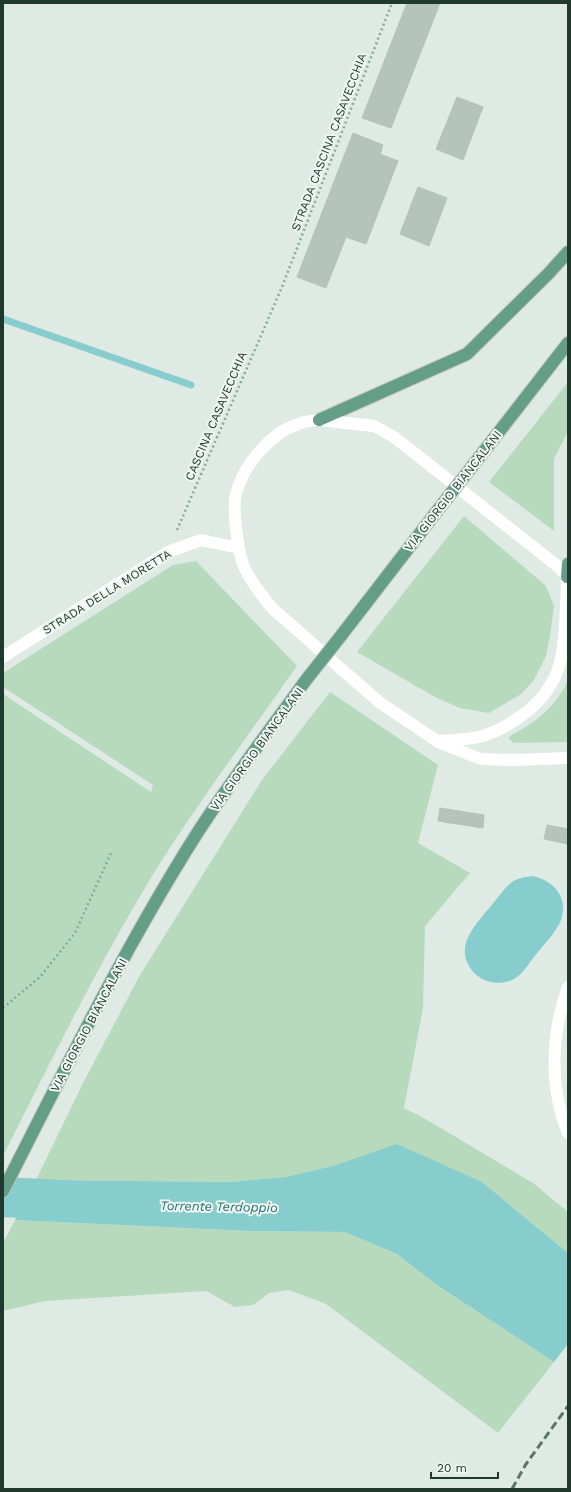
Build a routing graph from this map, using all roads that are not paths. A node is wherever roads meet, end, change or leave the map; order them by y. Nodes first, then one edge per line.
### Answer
1 (568, 252) edge
2 (568, 343) edge
3 (319, 420) junction
4 (240, 548) junction
5 (568, 564) edge
6 (568, 578) edge
7 (3, 657) edge
8 (437, 741) junction
9 (566, 761) edge
10 (568, 988) edge
11 (568, 1133) edge
12 (3, 1191) edge

1 - 3 main road
2 - 12 main road, VIA GIORGIO BIANCALANI, bridge
3 - 4 street
3 - 6 street
4 - 7 street, STRADA DELLA MORETTA
4 - 8 street
5 - 6 main road
6 - 8 street
8 - 9 street
10 - 11 street

